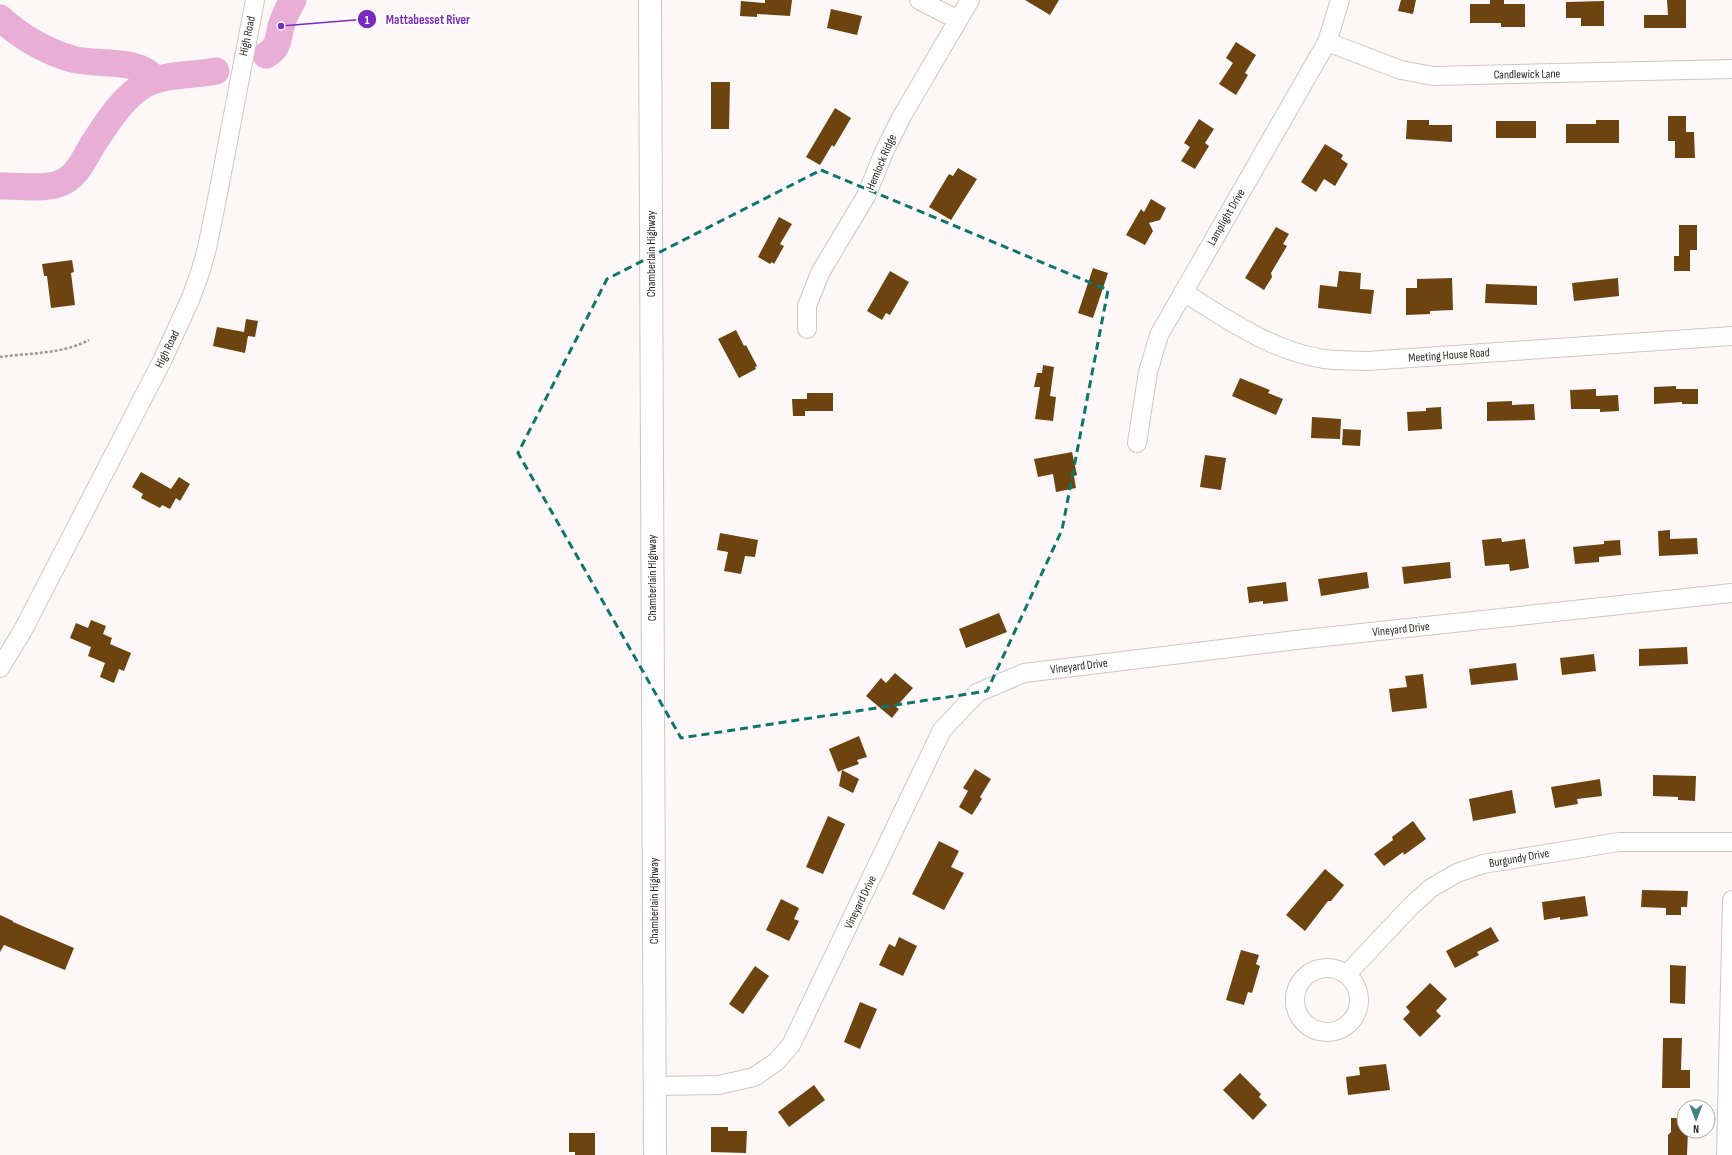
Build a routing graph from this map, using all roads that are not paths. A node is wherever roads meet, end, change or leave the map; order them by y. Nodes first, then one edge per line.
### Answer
1 (254, 0) edge
2 (650, 0) edge
3 (919, 0) edge
4 (970, 0) edge
5 (1340, 0) edge
6 (958, 20) junction
7 (1327, 42) junction
8 (1732, 69) edge
9 (1183, 292) junction
10 (808, 329) dead end
11 (1732, 336) edge
12 (1137, 443) dead end
13 (1732, 593) edge
14 (0, 668) edge
15 (1732, 842) edge
16 (1732, 900) edge
17 (1347, 974) dead end
18 (654, 1086) junction
19 (655, 1155) edge
20 (1726, 1155) edge

1 - 14 street, High Road
2 - 18 main road, Chamberlain Highway
3 - 6 street
4 - 6 street, Hemlock Ridge
5 - 7 street, Lamplight Drive
6 - 10 street, Hemlock Ridge
7 - 8 street, Candlewick Lane
7 - 9 street, Lamplight Drive
9 - 11 street, Meeting House Road
9 - 12 street, Lamplight Drive
13 - 18 street, Vineyard Drive
15 - 17 street, Burgundy Drive
16 - 20 street
18 - 19 main road, Chamberlain Highway

